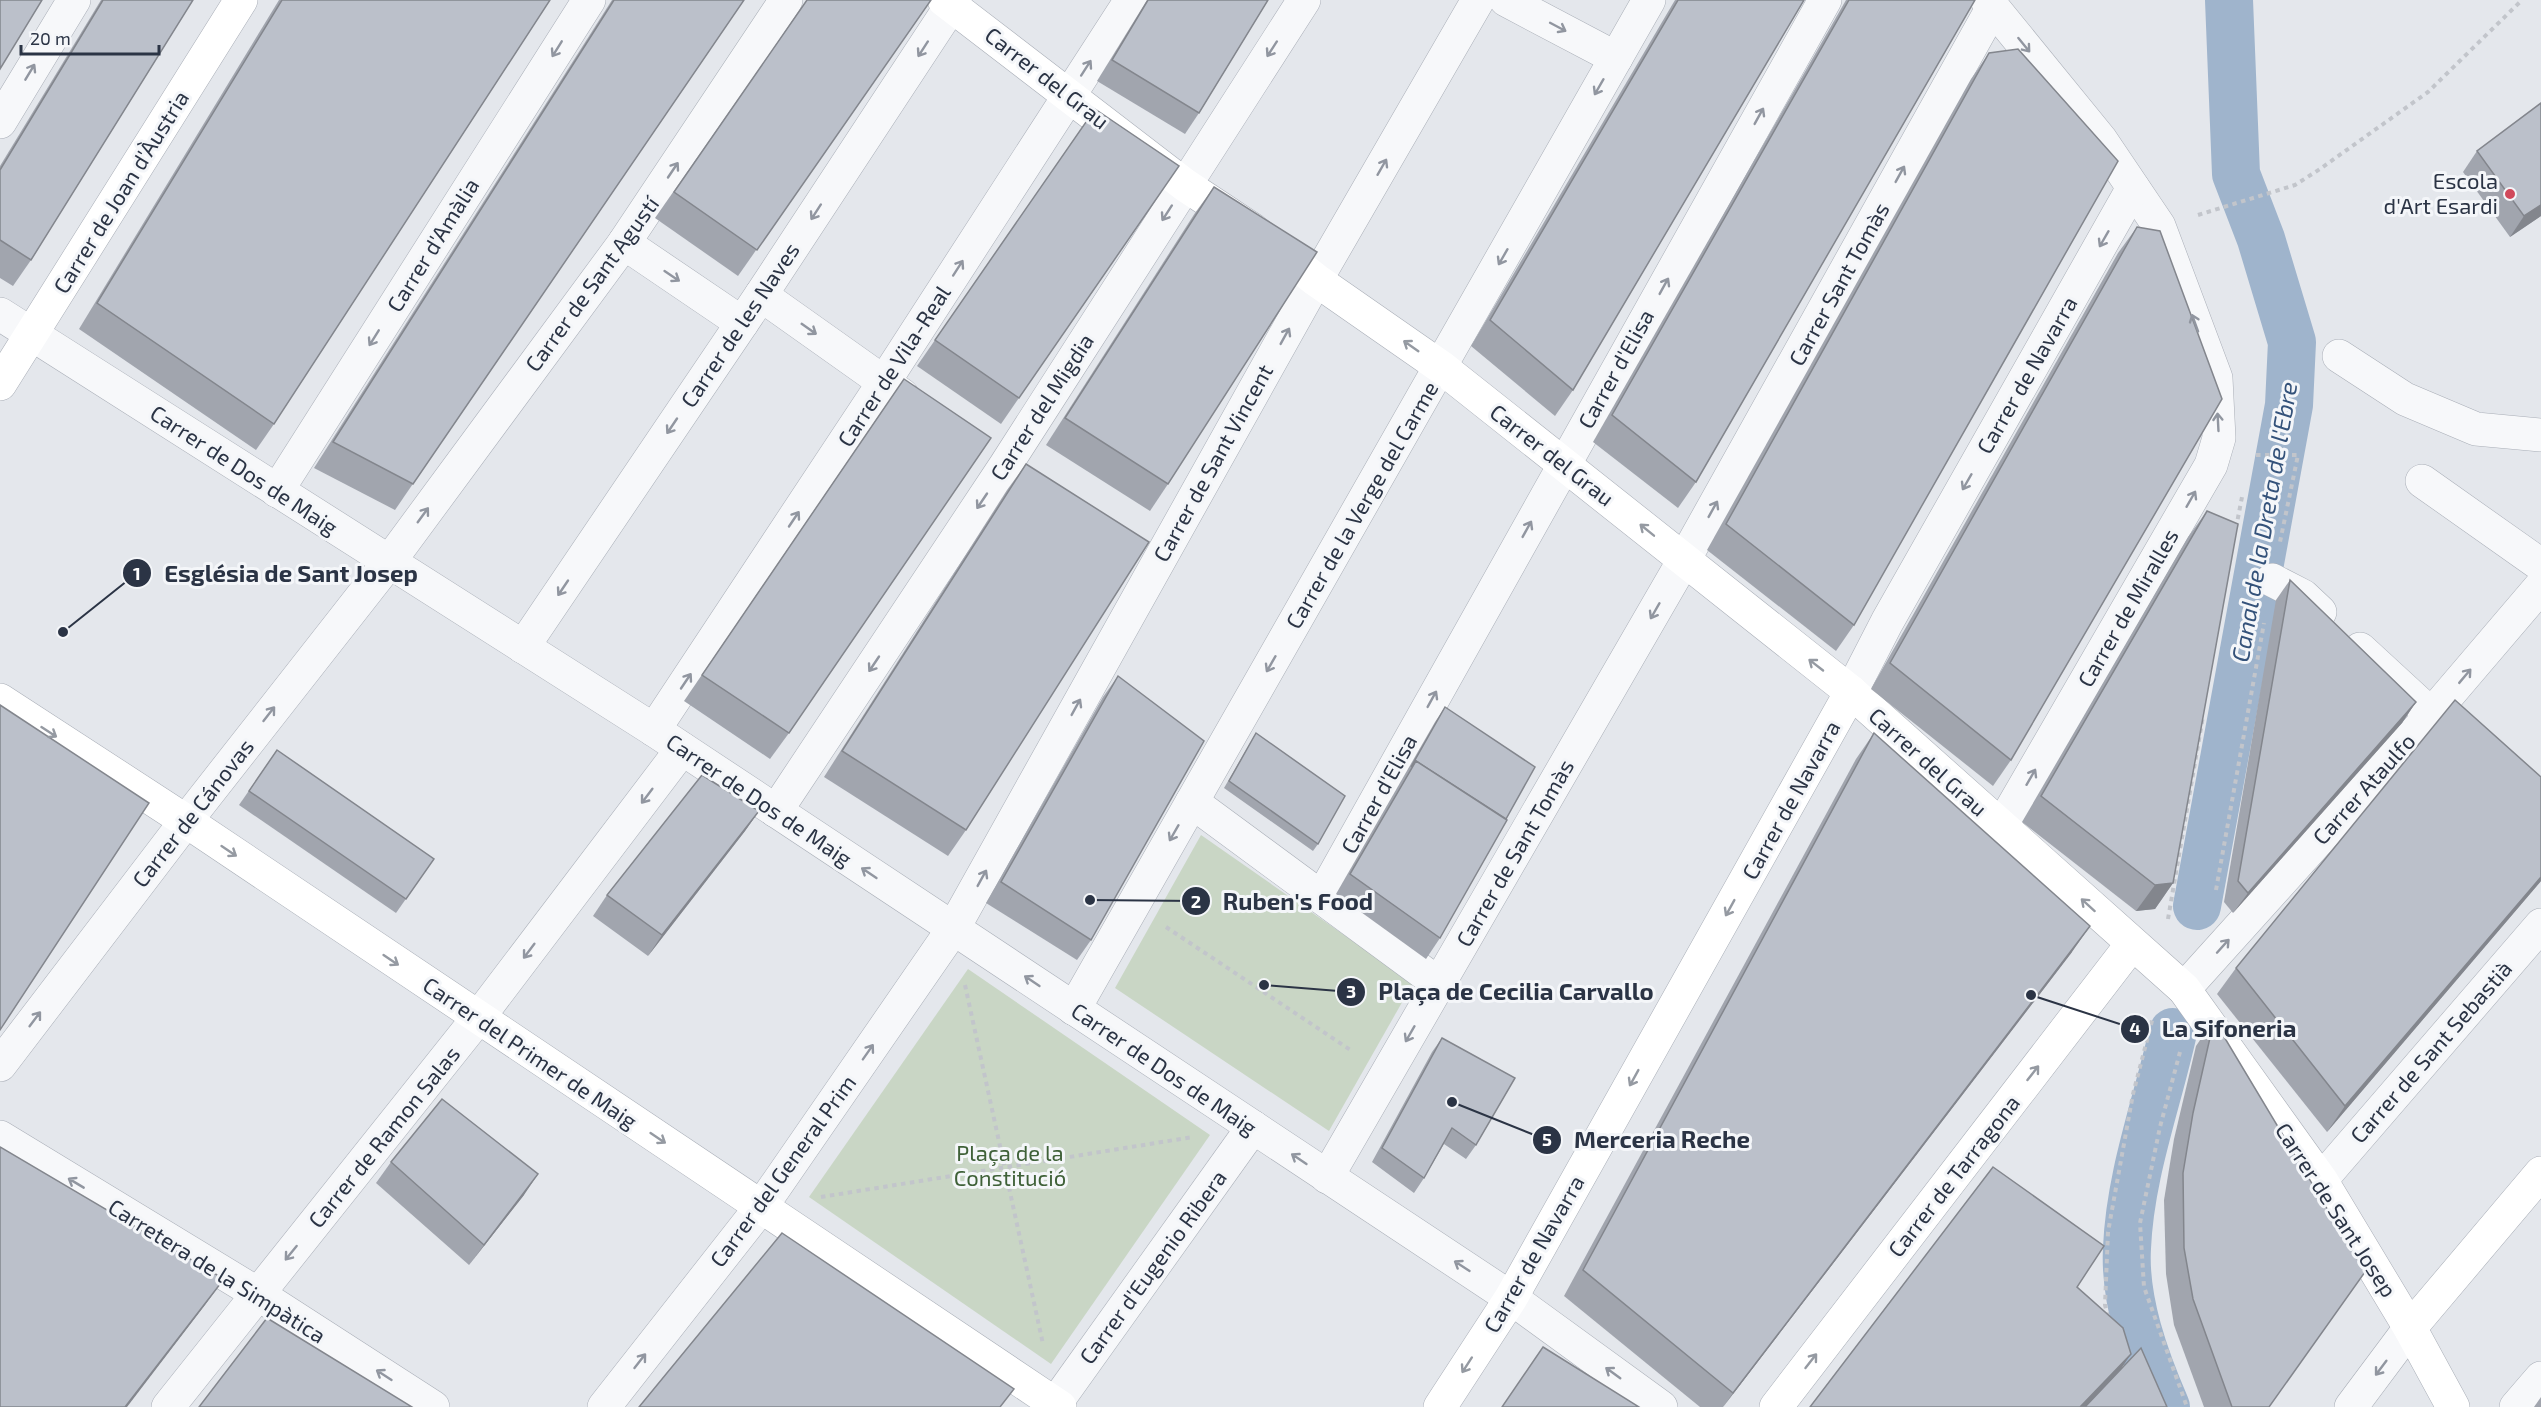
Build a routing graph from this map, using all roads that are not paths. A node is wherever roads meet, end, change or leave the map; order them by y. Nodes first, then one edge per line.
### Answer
1 (74, 0) edge
2 (242, 0) edge
3 (589, 0) edge
4 (786, 0) edge
5 (1131, 0) edge
6 (1304, 0) edge
7 (1478, 0) edge
8 (1506, 0) edge
9 (1649, 0) edge
10 (1825, 0) edge
11 (950, 2) edge
12 (1990, 3) edge
13 (1616, 58) junction
14 (1068, 95) junction
15 (0, 122) edge
16 (1185, 185) junction
17 (2133, 188) junction
18 (624, 243) junction
19 (1316, 280) junction
20 (761, 295) junction
21 (0, 314) edge
22 (742, 323) junction
23 (33, 333) junction
24 (2339, 356) dead end
25 (1441, 367) junction
26 (884, 382) junction
27 (0, 384) edge
28 (931, 415) edge
29 (2541, 435) edge
30 (977, 447) edge
31 (1563, 464) junction
32 (1005, 466) junction
33 (2422, 481) dead end
34 (1033, 486) edge
35 (276, 491) junction
36 (1125, 552) edge
37 (1684, 560) junction
38 (389, 562) junction
39 (2541, 565) edge
40 (1152, 571) junction
41 (2272, 580) road end
42 (2541, 586) edge
43 (523, 647) junction
44 (1851, 692) junction
45 (0, 700) edge
46 (2431, 716) junction
47 (654, 730) junction
48 (682, 749) junction
49 (2473, 753) edge
50 (1192, 802) junction
51 (776, 811) junction
52 (186, 821) junction
53 (2001, 827) junction
54 (1322, 897) junction
55 (2541, 925) edge
56 (953, 929) junction
57 (2132, 944) junction
58 (1439, 984) junction
59 (2180, 988) junction
60 (1074, 1009) junction
61 (478, 1018) junction
62 (0, 1065) edge
63 (1252, 1127) junction
64 (0, 1137) edge
65 (2541, 1173) edge
66 (1327, 1177) junction
67 (2321, 1180) junction
68 (761, 1207) junction
69 (258, 1294) junction
70 (1510, 1298) junction
71 (2410, 1328) junction
72 (2541, 1378) edge
73 (1056, 1406) edge
74 (168, 1407) edge
75 (433, 1407) edge
76 (604, 1407) edge
77 (1440, 1407) edge
78 (1661, 1407) edge
79 (1776, 1407) edge
80 (2351, 1407) edge
81 (2453, 1407) edge
82 (2516, 1407) edge

15 -> 1 street
2 - 23 street, Carrer de Joan d'Àustria
3 -> 35 street, Carrer d'Amàlia
18 -> 4 street, Carrer de Sant Agustí
14 -> 5 street, Carrer de Vila-Real
6 -> 16 street, Carrer del Migdia
19 -> 7 street, Carrer de Sant Vincent
8 -> 13 street
9 - 13 street, Carrer de la Verge del Carme
31 -> 10 street, Carrer d'Elisa
11 - 14 street, Carrer del Grau
11 -> 20 street, Carrer de les Naves
12 -> 17 street, Carrer de Miralles
37 -> 12 street, Carrer Sant Tomàs
13 -> 25 street, Carrer de la Verge del Carme
14 - 16 street, Carrer del Grau
26 -> 14 street, Carrer de Vila-Real
16 - 19 street, Carrer del Grau
16 -> 32 street, Carrer del Migdia
17 -> 44 street, Carrer de Navarra
53 -> 17 street, Carrer de Miralles
18 -> 22 street
38 -> 18 street, Carrer de Sant Agustí
25 -> 19 street, Carrer del Grau
40 -> 19 street, Carrer de Sant Vincent
20 - 22 street, Carrer de les Naves
20 -> 26 street
21 - 23 street, Carrer de Dos de Maig
22 -> 43 street, Carrer de les Naves
23 - 27 street, Carrer de Joan d'Àustria
23 - 35 street, Carrer de Dos de Maig
24 - 29 street
25 - 31 street, Carrer del Grau
25 -> 50 street, Carrer de la Verge del Carme
26 - 28 street
47 -> 26 street, Carrer de Vila-Real
30 - 32 street
37 -> 31 street, Carrer del Grau
54 -> 31 street, Carrer d'Elisa
32 - 34 street
32 -> 51 street, Carrer del Migdia
33 - 39 street
35 - 38 street, Carrer de Dos de Maig
36 - 40 street
44 -> 37 street, Carrer del Grau
37 -> 58 street, Carrer de Sant Tomàs
38 - 43 street, Carrer de Dos de Maig
52 -> 38 street, Carrer de Cánovas
56 -> 40 street, Carrer de Sant Vincent
41 - 46 street
46 -> 42 street, Carrer Ataulfo
43 - 47 street, Carrer de Dos de Maig
44 - 53 street, Carrer del Grau
44 -> 70 street, Carrer de Navarra
45 -> 52 street, Carrer del Primer de Maig
46 - 49 street
59 -> 46 street, Carrer Ataulfo
47 - 48 street, Carrer de Dos de Maig
48 - 51 street, Carrer de Dos de Maig
48 -> 61 street, Carrer de Ramon Salas
50 - 54 street
50 -> 60 street, Carrer de la Verge del Carme
56 -> 51 street, Carrer de Dos de Maig
52 -> 61 street, Carrer del Primer de Maig
62 -> 52 street, Carrer de Cánovas
57 -> 53 street, Carrer del Grau
54 - 58 street
55 - 67 street, Carrer de Sant Sebastià
60 -> 56 street, Carrer de Dos de Maig
68 -> 56 street, Carrer del General Prim
57 - 59 street, Carrer de Sant Josep
79 -> 57 street, Carrer de Tarragona
58 -> 66 street, Carrer de Sant Tomàs
59 - 67 street, Carrer de Sant Josep
60 - 63 street, Carrer de Dos de Maig
61 -> 68 street, Carrer del Primer de Maig
61 -> 69 street, Carrer de Ramon Salas
66 -> 63 street, Carrer de Dos de Maig
63 - 73 street, Carrer d'Eugenio Ribera
69 -> 64 street, Carretera de la Simpàtica
65 - 71 street
70 -> 66 street, Carrer de Dos de Maig
67 - 71 street, Carrer de Sant Josep
68 - 73 street, Carrer del Primer de Maig
76 -> 68 street, Carrer del General Prim
69 - 74 street, Carrer de Ramon Salas
75 -> 69 street, Carretera de la Simpàtica
70 -> 77 street, Carrer de Navarra
78 -> 70 street, Carrer de Dos de Maig
71 -> 80 street
71 - 81 street, Carrer de Sant Josep
72 - 82 street

